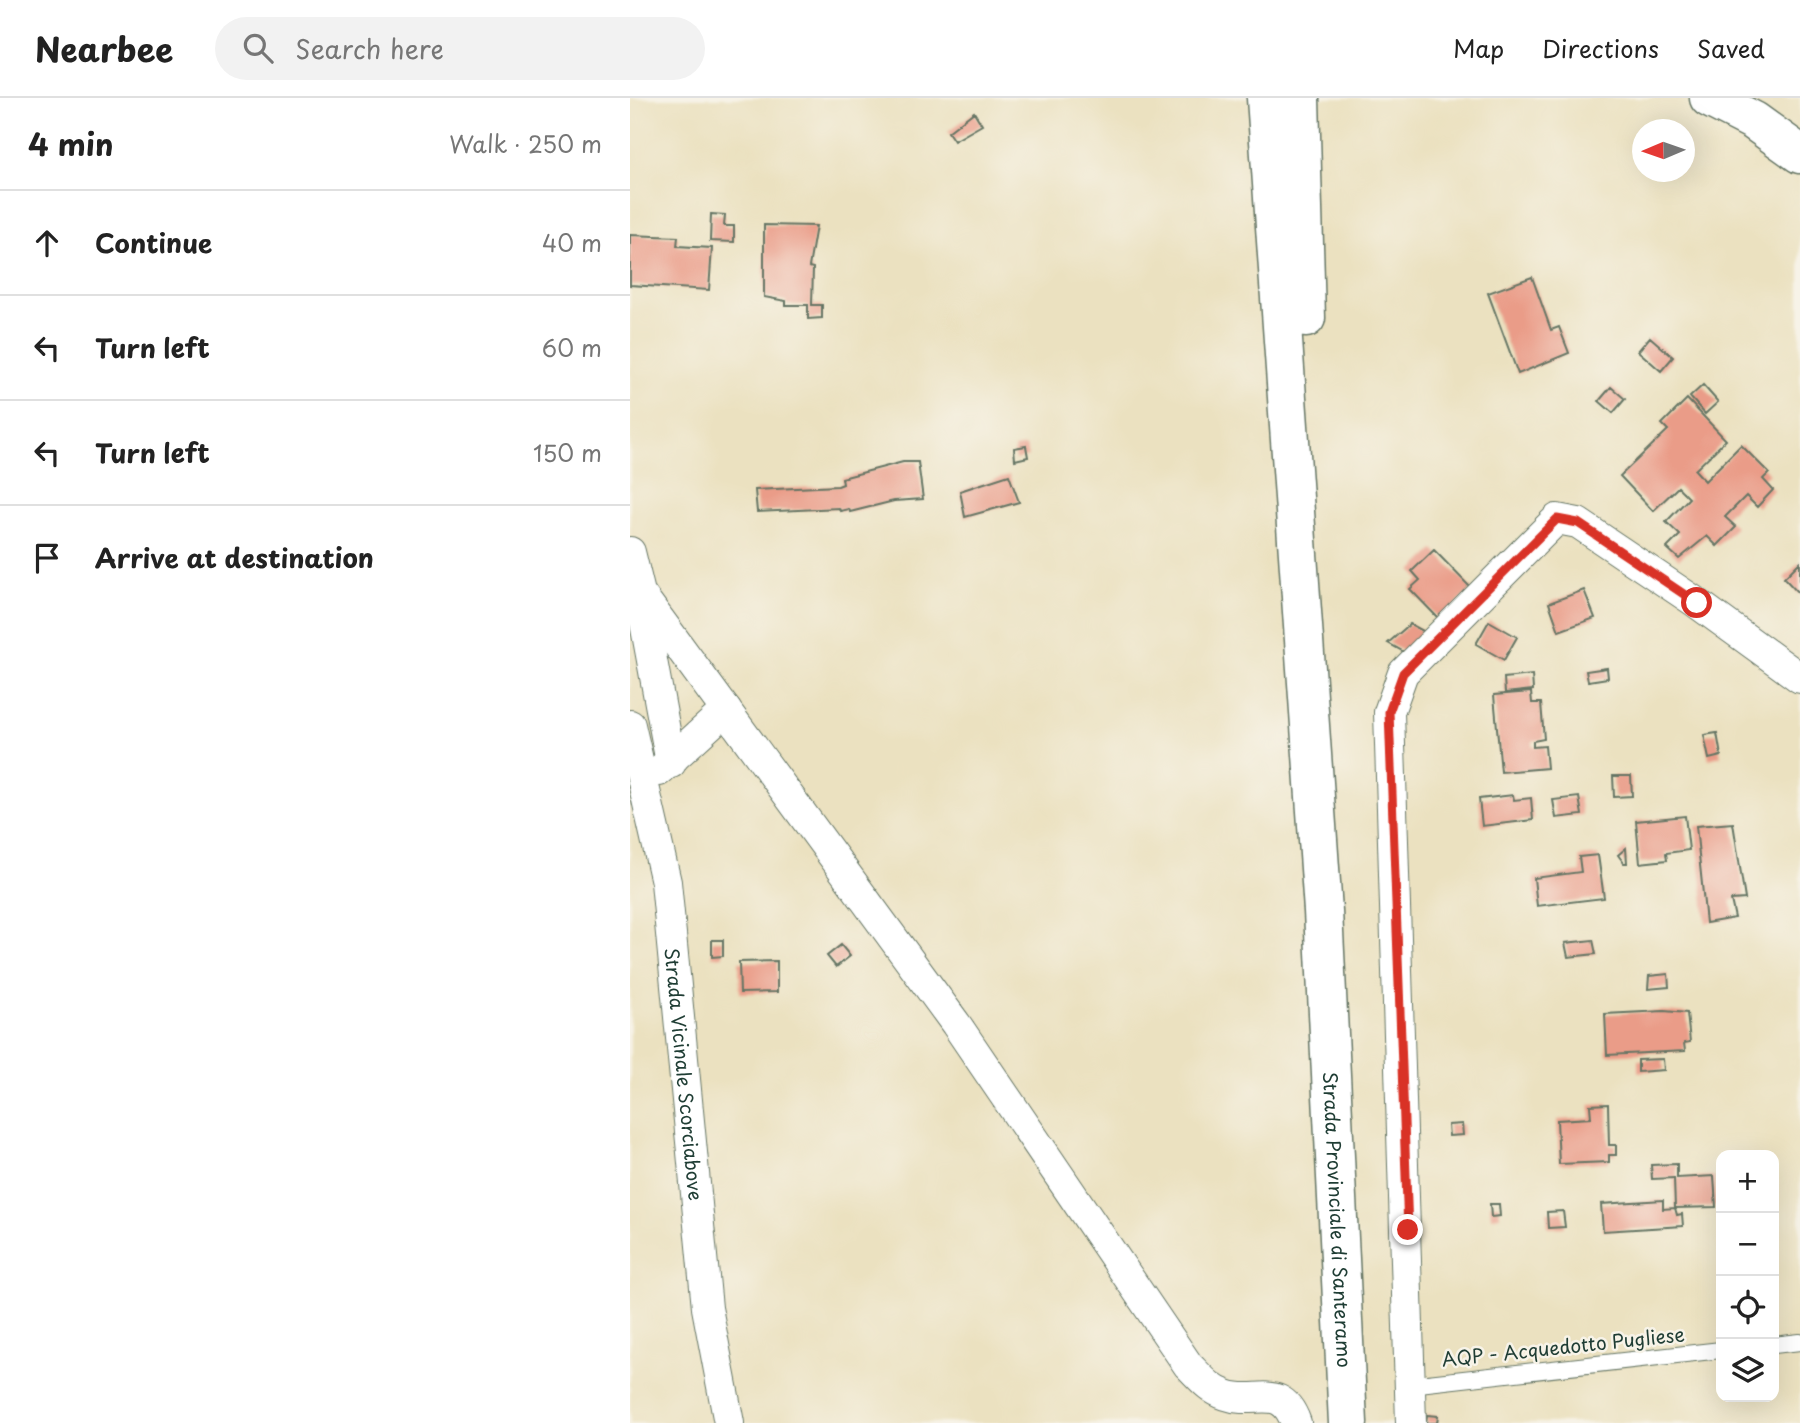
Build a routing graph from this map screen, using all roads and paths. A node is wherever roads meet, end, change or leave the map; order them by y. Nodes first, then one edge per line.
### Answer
1 (1266, 98) edge
2 (1300, 98) edge
3 (1709, 98) edge
4 (1800, 154) edge
5 (630, 552) edge
6 (640, 593) junction
7 (1800, 678) edge
8 (726, 710) junction
9 (630, 725) edge
10 (671, 763) junction
11 (642, 775) junction
12 (1323, 911) junction
13 (1800, 1342) edge
14 (1779, 1344) edge
15 (1716, 1351) edge
16 (1410, 1385) junction
17 (729, 1423) edge
18 (1296, 1423) edge
19 (1349, 1423) edge
20 (1411, 1423) edge

1 - 12 main road
2 - 12 main road
3 - 4 main road
5 - 6 street
6 - 8 street
6 - 10 street
7 - 16 street
8 - 10 street
8 - 18 street
9 - 11 street, Strada Vicinale Scorciabove
10 - 11 street
11 - 17 street, Strada Vicinale Scorciabove
12 - 19 main road, Strada Provinciale di Santeramo
13 - 14 lane
15 - 16 lane, AQP - Acquedotto Pugliese
16 - 20 street

